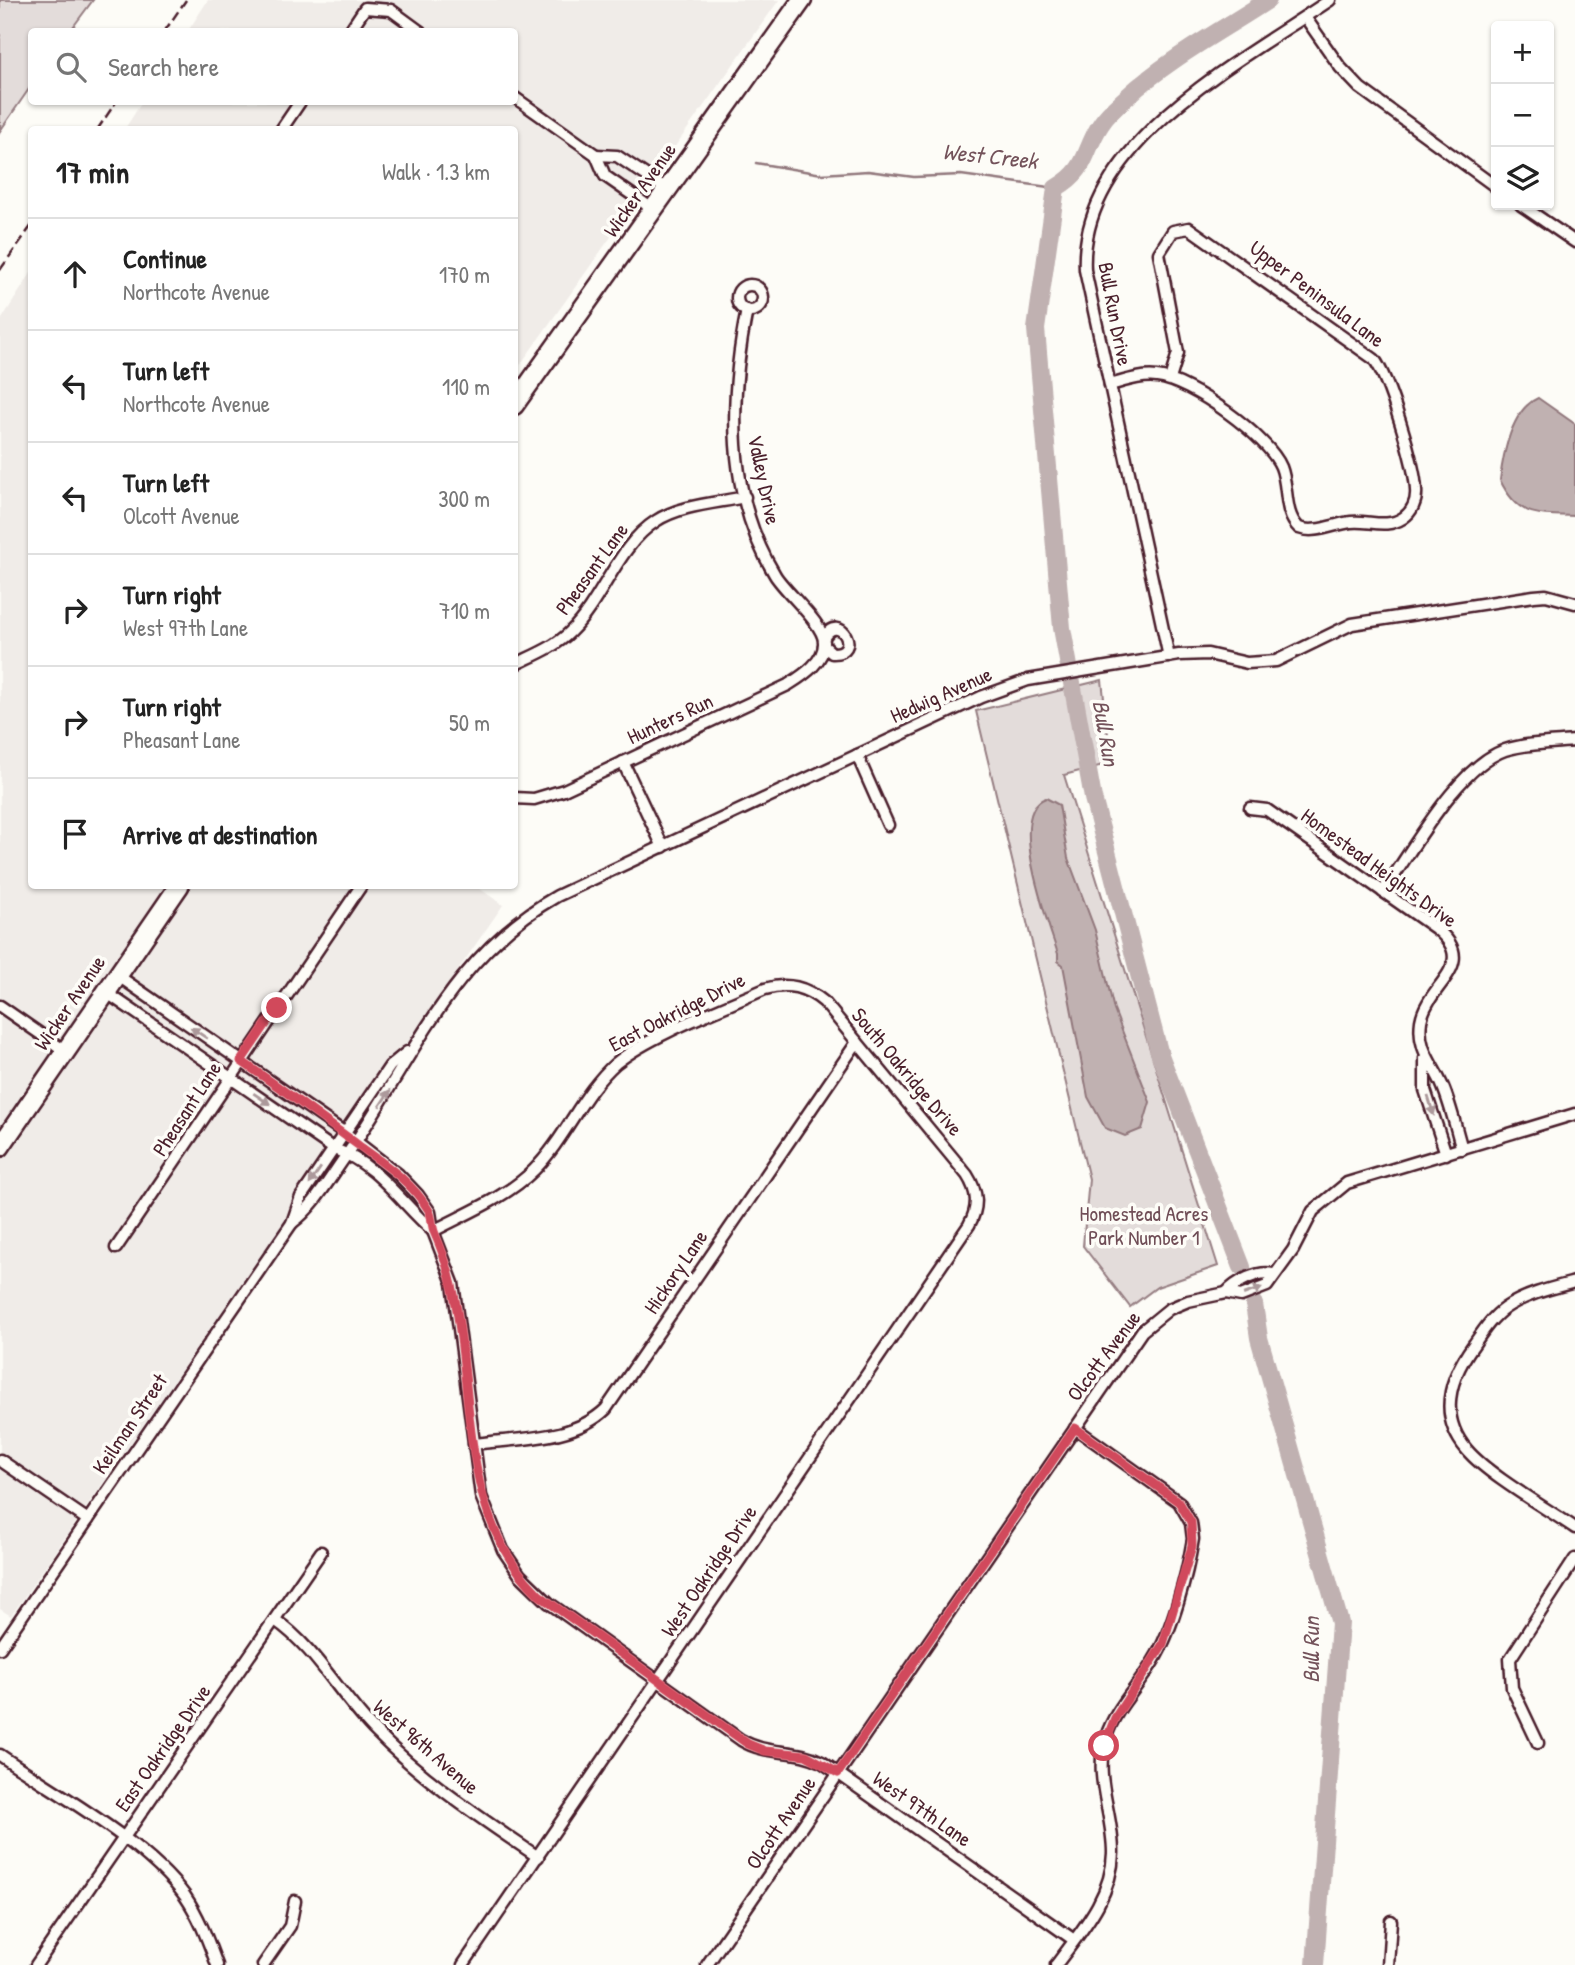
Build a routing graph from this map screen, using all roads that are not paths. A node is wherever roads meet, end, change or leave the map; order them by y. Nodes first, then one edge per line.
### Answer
1 (802, 0) edge
2 (1331, 0) edge
3 (1305, 17) junction
4 (352, 28) edge
5 (416, 28) edge
6 (518, 100) edge
7 (298, 105) edge
8 (284, 126) edge
9 (596, 155) junction
10 (1491, 183) edge
11 (668, 190) junction
12 (654, 210) junction
13 (1528, 210) edge
14 (1575, 242) edge
15 (747, 310) dead end
16 (1170, 379) junction
17 (1110, 385) junction
18 (518, 399) edge
19 (745, 497) junction
20 (1575, 603) edge
21 (824, 641) joint
22 (1170, 657) junction
23 (518, 663) edge
24 (1575, 741) edge
25 (857, 755) junction
26 (623, 762) junction
27 (518, 798) edge
28 (1250, 808) dead end
29 (888, 825) dead end
30 (663, 847) junction
31 (177, 889) edge
32 (359, 889) edge
33 (1383, 892) junction
34 (112, 982) junction
35 (796, 986) joint
36 (0, 1006) edge
37 (857, 1042) junction
38 (410, 1050) junction
39 (65, 1051) junction
40 (1425, 1057) junction
41 (241, 1061) junction
42 (230, 1077) junction
43 (1575, 1114) edge
44 (345, 1133) junction
45 (355, 1143) junction
46 (0, 1147) edge
47 (334, 1149) junction
48 (1462, 1149) junction
49 (347, 1153) junction
50 (1446, 1154) junction
51 (977, 1195) joint
52 (292, 1223) junction
53 (433, 1231) junction
54 (116, 1248) dead end
55 (1575, 1282) edge
56 (1075, 1428) junction
57 (474, 1444) junction
58 (0, 1460) edge
59 (88, 1520) junction
60 (1575, 1528) edge
61 (321, 1552) dead end
62 (1575, 1559) edge
63 (275, 1620) junction
64 (0, 1648) edge
65 (657, 1682) junction
66 (1538, 1743) dead end
67 (0, 1755) edge
68 (838, 1773) junction
69 (124, 1839) junction
70 (538, 1857) junction
71 (295, 1900) dead end
72 (1391, 1921) dead end
73 (1074, 1940) junction
74 (36, 1965) edge
75 (217, 1965) edge
76 (263, 1965) edge
77 (463, 1965) edge
78 (707, 1965) edge
79 (1056, 1965) edge
80 (1388, 1965) edge

1 - 11 highway, Wicker Avenue
2 - 3 street, Bull Run Drive
3 - 10 street
3 - 17 street, Bull Run Drive
4 - 5 street
6 - 9 street
7 - 8 street
9 - 11 street
9 - 12 street
11 - 12 highway, Wicker Avenue
12 - 18 highway, Wicker Avenue
13 - 14 street
15 - 19 street, Valley Drive
16 - 16 street, Upper Peninsula Lane
16 - 17 street
17 - 22 street, Bull Run Drive
19 - 21 street, Valley Drive
19 - 23 street, Pheasant Lane
20 - 22 street, Hedwig Avenue
21 - 26 street, Hunters Run
22 - 25 street, Hedwig Avenue
24 - 33 street
25 - 29 street
25 - 30 street, Hedwig Avenue
26 - 27 street, Hunters Run
26 - 30 street
28 - 33 street, Homestead Heights Drive
30 - 38 street, Hedwig Avenue
31 - 34 highway, Wicker Avenue
32 - 41 street, Pheasant Lane
33 - 40 street, Homestead Heights Drive
34 - 39 highway, Wicker Avenue
41 -> 34 street, West 97th Lane
34 - 42 street, West 97th Lane
35 - 37 street, South Oakridge Drive
35 - 53 street, East Oakridge Drive
36 - 39 street
37 - 51 street, South Oakridge Drive
37 - 57 street, Hickory Lane
38 - 44 street, Hedwig Avenue
45 -> 38 street, Hedwig Avenue
39 - 46 highway, Wicker Avenue
40 - 48 street, Homestead Heights Drive
40 -> 50 street, Homestead Heights Drive
41 - 42 street, Pheasant Lane
41 - 44 street, West 97th Lane
42 -> 47 street, West 97th Lane
42 - 54 street, Pheasant Lane
43 - 48 street, Olcott Avenue
44 - 45 street, West 97th Lane
44 - 47 street, Keilman Street
45 - 49 street, Keilman Street
45 - 53 street, West 97th Lane
47 - 49 street, West 97th Lane
47 -> 52 street, Keilman Street
48 - 50 street, Olcott Avenue
49 - 52 street, Keilman Street
49 - 53 street, West 97th Lane
50 - 56 street, Olcott Avenue
51 - 65 street, West Oakridge Drive
52 - 59 street, Keilman Street
53 - 57 street, West 97th Lane
55 - 60 street
56 - 68 street, Olcott Avenue
56 - 73 street
57 - 65 street, West 97th Lane
58 - 59 street
59 - 64 street, Keilman Street
61 - 63 street, East Oakridge Drive
62 - 66 street
63 - 69 street, East Oakridge Drive
63 - 70 street, West 96th Avenue
65 - 68 street, West 97th Lane
65 - 70 street, West Oakridge Drive
67 - 69 street
68 - 73 street, West 97th Lane
68 - 78 street, Olcott Avenue
69 - 74 street, East Oakridge Drive
69 - 75 street
70 - 77 street, West Oakridge Drive
71 - 76 street
72 - 80 street
73 - 79 street

